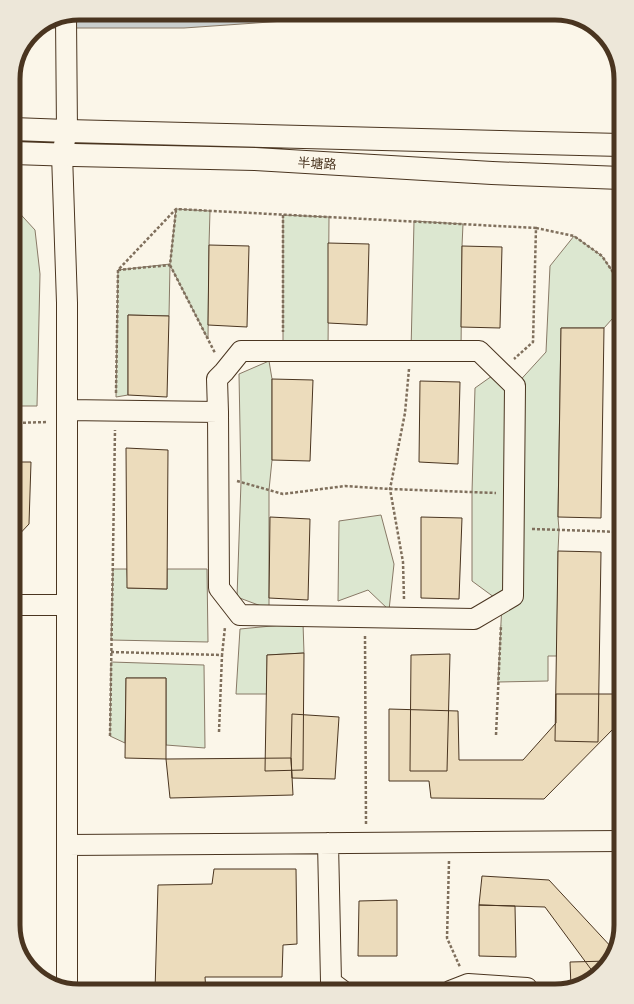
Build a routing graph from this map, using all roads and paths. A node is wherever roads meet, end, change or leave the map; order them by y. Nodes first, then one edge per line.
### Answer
1 (66, 22) edge
2 (20, 129) edge
3 (67, 131) junction
4 (614, 145) edge
5 (20, 152) edge
6 (62, 154) junction
7 (614, 178) edge
8 (176, 209) dead end
9 (283, 215) dead end
10 (536, 228) dead end
11 (170, 264) junction
12 (118, 270) dead end
13 (614, 274) edge
14 (283, 351) junction
15 (411, 351) junction
16 (224, 372) junction
17 (218, 412) junction
18 (67, 416) junction
19 (20, 422) edge
20 (218, 476) junction
21 (390, 489) junction
22 (514, 493) junction
23 (514, 528) junction
24 (614, 532) edge
25 (228, 600) junction
26 (502, 602) junction
27 (20, 605) edge
28 (67, 605) junction
29 (365, 617) junction
30 (404, 618) junction
31 (111, 652) dead end
32 (222, 655) junction
33 (219, 732) dead end
34 (496, 735) dead end
35 (614, 841) edge
36 (450, 842) junction
37 (328, 843) junction
38 (366, 843) junction
39 (67, 845) junction
40 (67, 983) edge
41 (334, 984) edge
42 (458, 984) edge

1 - 3 street
2 - 3 main road, 半塘路
3 - 4 main road, 半塘路
3 - 6 street
5 - 6 main road, 半塘路
6 - 7 main road, 半塘路
6 - 18 street
8 - 11 path
9 - 14 path
10 - 13 path
11 - 12 path
11 - 16 path
14 - 15 street
14 - 16 street
15 - 21 path
15 - 22 street
16 - 17 street
17 - 18 street
17 - 20 street
18 - 19 path
18 - 28 street
20 - 21 path
20 - 25 street
21 - 22 path
21 - 30 path
22 - 23 street
23 - 24 path
23 - 26 street
25 - 29 street
25 - 32 path
26 - 30 street
26 - 34 path
27 - 28 street
28 - 39 street
29 - 30 street
29 - 38 path
31 - 32 path
32 - 33 path
35 - 36 street
36 - 38 street
36 - 42 path
37 - 38 street
37 - 39 street
37 - 41 street
39 - 40 street

